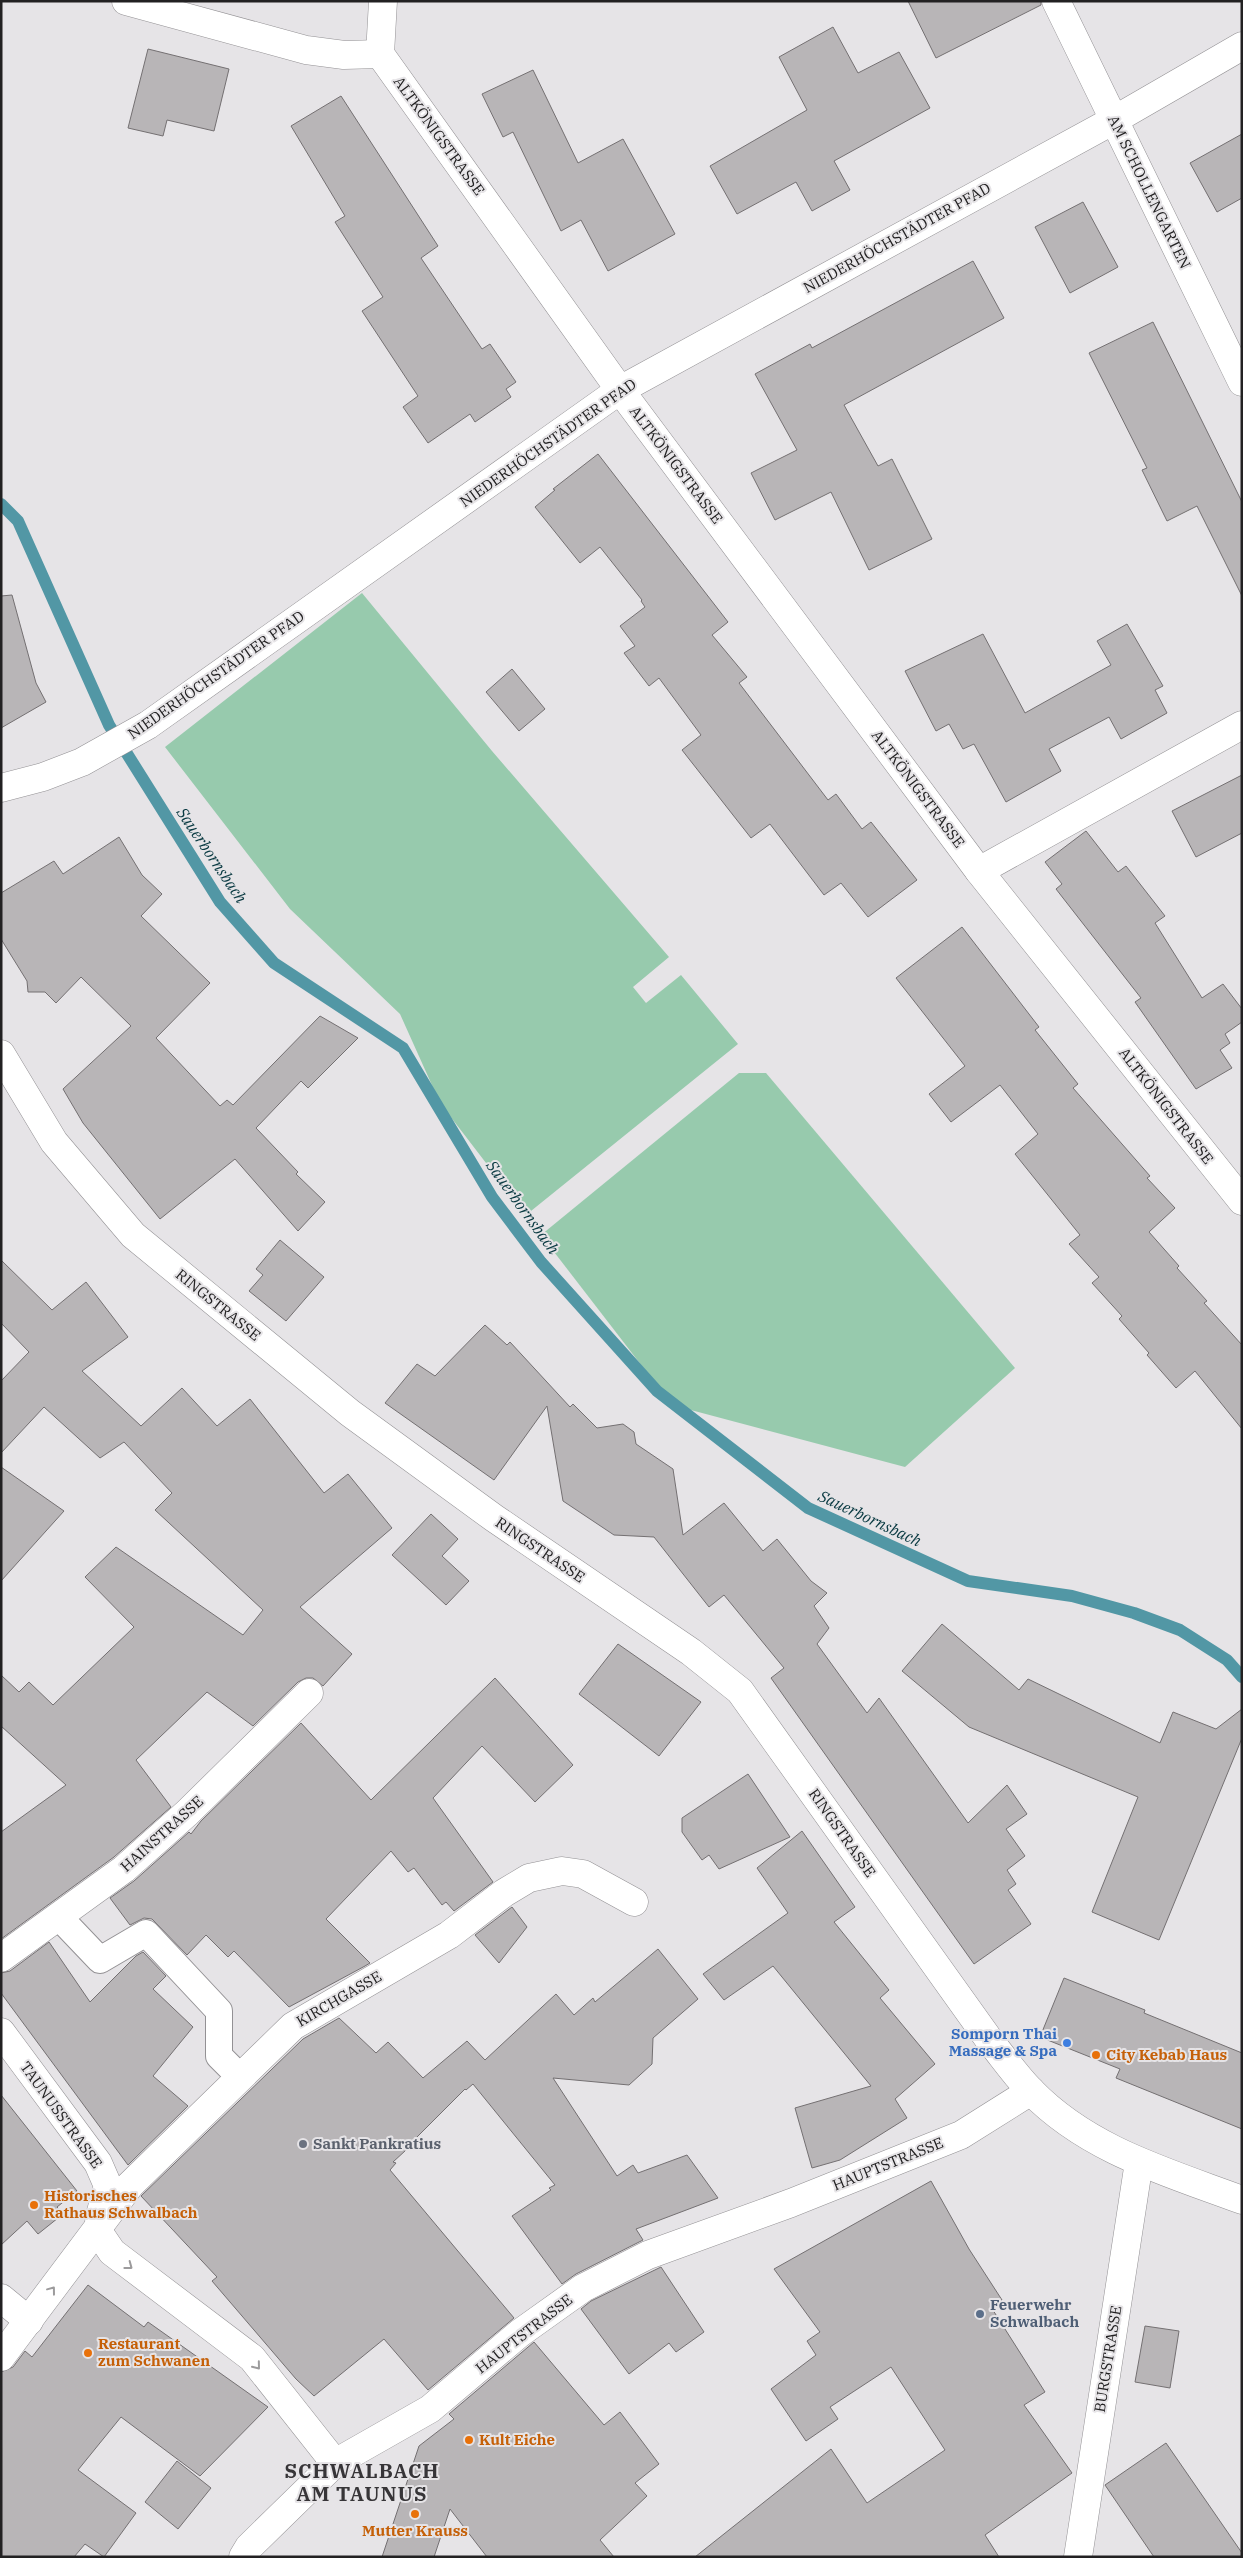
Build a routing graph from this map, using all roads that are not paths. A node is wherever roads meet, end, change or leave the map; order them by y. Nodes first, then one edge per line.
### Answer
1 (126, 1) edge
2 (383, 1) edge
3 (1056, 1) edge
4 (1242, 46) edge
5 (380, 54) junction
6 (1114, 120) junction
7 (1242, 382) edge
8 (620, 390) junction
9 (1242, 725) edge
10 (1, 788) edge
11 (979, 870) junction
12 (1, 1054) edge
13 (1242, 1202) edge
14 (309, 1693) dead end
15 (634, 1902) dead end
16 (59, 1917) junction
17 (1, 1958) edge
18 (1, 2032) edge
19 (240, 2077) junction
20 (1030, 2091) junction
21 (1139, 2162) junction
22 (1242, 2200) edge
23 (96, 2230) junction
24 (1, 2298) edge
25 (28, 2321) junction
26 (1, 2357) edge
27 (335, 2463) junction
28 (243, 2557) edge
29 (1078, 2557) edge

1 - 5 street
2 - 5 street
3 - 6 street, AM SCHOLLENGARTEN
4 - 6 street, NIEDERHÖCHSTÄDTER PFAD
5 - 8 street, ALTKÖNIGSTRASSE
6 - 7 street, AM SCHOLLENGARTEN
6 - 8 street, NIEDERHÖCHSTÄDTER PFAD
8 - 10 street, NIEDERHÖCHSTÄDTER PFAD
8 - 11 street, ALTKÖNIGSTRASSE
9 - 11 street
11 - 13 street, ALTKÖNIGSTRASSE
12 - 20 street, RINGSTRASSE
14 - 16 street, HAINSTRASSE
15 - 19 street, KIRCHGASSE
16 - 17 street, HAINSTRASSE
16 - 19 lane
18 - 23 street, TAUNUSSTRASSE
19 - 23 street, KIRCHGASSE
20 - 21 street
20 - 27 street, HAUPTSTRASSE
21 - 22 street
21 - 29 street, BURGSTRASSE
25 -> 23 street, KIRCHGASSE
23 -> 27 street
24 - 25 street
25 - 26 street, KIRCHGASSE
27 - 28 street, HAUPTSTRASSE

